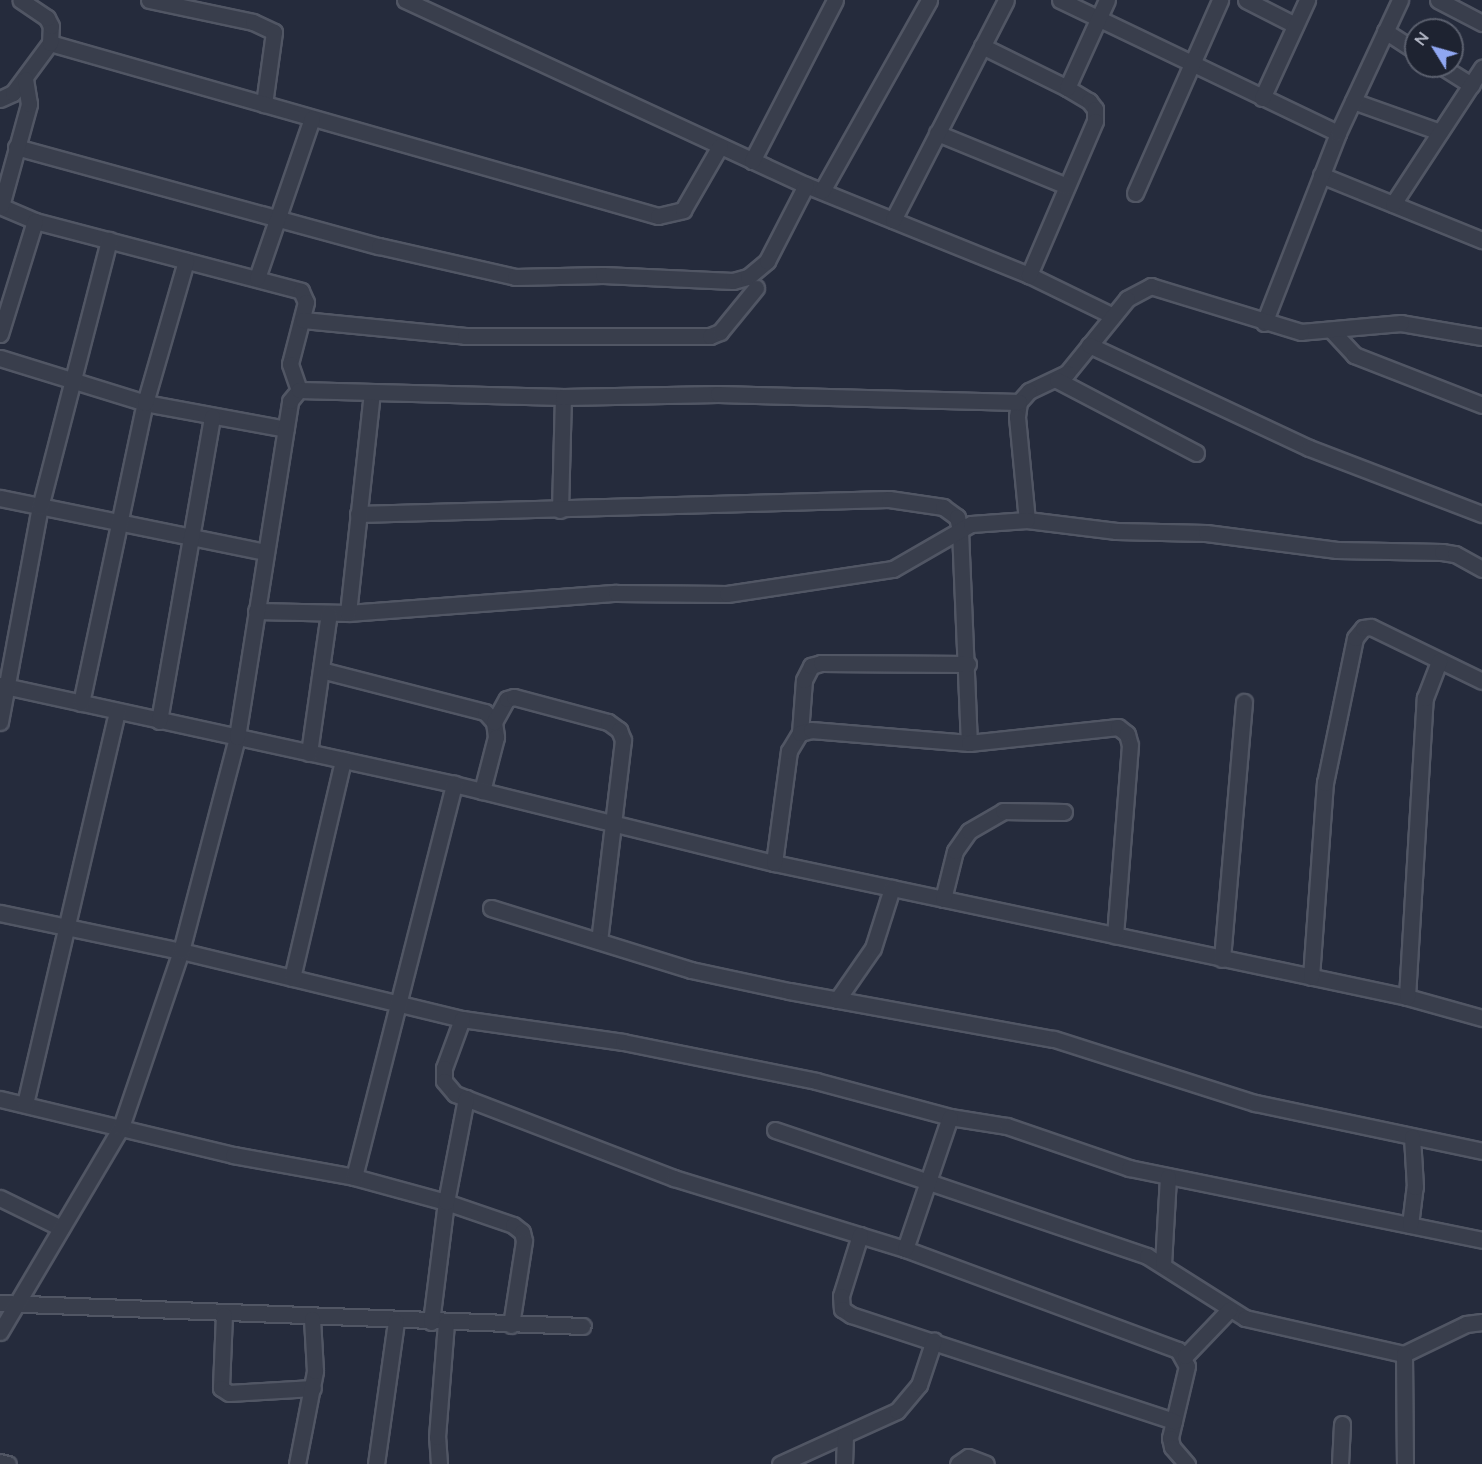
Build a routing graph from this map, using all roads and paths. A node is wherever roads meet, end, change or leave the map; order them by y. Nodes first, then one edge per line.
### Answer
1 (20, 0) edge
2 (405, 0) edge
3 (835, 0) edge
4 (928, 0) edge
5 (1006, 0) edge
6 (1060, 0) edge
7 (1107, 0) edge
8 (1220, 0) edge
9 (1246, 0) edge
10 (1306, 0) edge
11 (1400, 0) edge
12 (1438, 0) edge
13 (159, 1) edge
14 (1098, 19) junction
15 (1482, 23) edge
16 (1295, 25) junction
17 (1385, 31) junction
18 (50, 43) junction
19 (1404, 43) edge
20 (982, 46) junction
21 (1191, 65) junction
22 (1482, 68) edge
23 (1460, 78) edge
24 (25, 79) junction
25 (1471, 85) junction
26 (1066, 88) junction
27 (1262, 98) junction
28 (0, 99) edge
29 (1353, 101) junction
30 (264, 104) junction
31 (312, 118) junction
32 (1440, 132) junction
33 (937, 133) junction
34 (1338, 133) junction
35 (720, 146) junction
36 (16, 147) junction
37 (752, 161) junction
38 (1321, 175) junction
39 (806, 185) junction
40 (1067, 186) junction
41 (822, 191) junction
42 (1134, 193) dead end
43 (1393, 204) junction
44 (0, 206) edge
45 (278, 219) junction
46 (892, 220) junction
47 (35, 221) junction
48 (109, 240) junction
49 (1482, 240) edge
50 (186, 261) junction
51 (1029, 275) junction
52 (257, 278) junction
53 (756, 288) dead end
54 (1113, 316) junction
55 (303, 320) junction
56 (1264, 323) junction
57 (1332, 331) junction
58 (0, 334) edge
59 (1482, 337) edge
60 (1089, 345) junction
61 (0, 358) edge
62 (71, 380) junction
63 (1057, 380) junction
64 (299, 390) junction
65 (372, 392) junction
66 (563, 397) junction
67 (1019, 402) junction
68 (145, 403) junction
69 (1482, 405) edge
70 (212, 417) junction
71 (286, 429) junction
72 (1196, 453) dead end
73 (0, 498) edge
74 (40, 507) junction
75 (560, 510) junction
76 (358, 514) junction
77 (1482, 514) edge
78 (1027, 520) junction
79 (117, 525) junction
80 (960, 530) junction
81 (192, 540) junction
82 (265, 552) junction
83 (1482, 569) edge
84 (256, 611) junction
85 (329, 613) junction
86 (348, 613) junction
87 (1439, 661) junction
88 (968, 664) junction
89 (321, 670) junction
90 (1482, 681) edge
91 (4, 686) edge
92 (1244, 702) dead end
93 (81, 703) junction
94 (117, 712) junction
95 (159, 721) junction
96 (0, 722) edge
97 (494, 722) junction
98 (800, 733) junction
99 (237, 737) junction
100 (969, 743) junction
101 (309, 753) junction
102 (343, 760) junction
103 (454, 784) junction
104 (482, 791) junction
105 (1064, 812) dead end
106 (612, 821) junction
107 (774, 863) junction
108 (892, 888) junction
109 (944, 899) junction
110 (491, 908) dead end
111 (0, 913) edge
112 (67, 929) junction
113 (1115, 935) junction
114 (599, 941) junction
115 (181, 951) junction
116 (1222, 959) junction
117 (1311, 977) junction
118 (292, 978) junction
119 (1407, 997) junction
120 (837, 1000) junction
121 (397, 1003) junction
122 (1482, 1018) edge
123 (462, 1019) junction
124 (466, 1098) junction
125 (0, 1099) edge
126 (25, 1104) junction
127 (950, 1117) junction
128 (121, 1127) junction
129 (774, 1130) dead end
130 (1412, 1137) junction
131 (1482, 1151) edge
132 (354, 1177) junction
133 (1168, 1177) junction
134 (928, 1182) junction
135 (0, 1198) edge
136 (446, 1202) junction
137 (1410, 1225) junction
138 (61, 1228) junction
139 (860, 1235) junction
140 (1482, 1240) edge
141 (905, 1249) junction
142 (1162, 1264) junction
143 (7, 1305) edge
144 (1229, 1310) junction
145 (224, 1315) junction
146 (312, 1319) junction
147 (396, 1321) junction
148 (438, 1322) junction
149 (1482, 1322) edge
150 (511, 1324) junction
151 (583, 1326) dead end
152 (0, 1332) edge
153 (934, 1340) junction
154 (1404, 1354) junction
155 (1185, 1356) junction
156 (313, 1388) junction
157 (1174, 1421) junction
158 (1342, 1424) dead end
159 (845, 1435) junction
160 (0, 1462) edge
161 (8, 1464) edge
162 (297, 1464) edge
163 (376, 1464) edge
164 (439, 1464) edge
165 (780, 1464) edge
166 (844, 1464) edge
167 (958, 1464) edge
168 (986, 1464) edge
169 (1187, 1464) edge
170 (1340, 1464) edge
171 (1406, 1464) edge

1 - 18 street
2 - 35 street
3 - 37 street
4 - 41 street
5 - 20 street
6 - 14 street
7 - 14 street
8 - 21 street
9 - 16 street
10 - 16 street
11 - 17 street
12 - 15 street
13 - 30 street
14 - 21 street
14 - 26 street
16 - 27 street
17 - 19 street
17 - 29 street
18 - 24 street
18 - 30 street
20 - 26 street
20 - 33 street
21 - 27 street
21 - 42 street
22 - 25 street
23 - 25 street
24 - 28 street
24 - 36 street
25 - 32 street
26 - 40 street
27 - 34 street
29 - 32 street
29 - 34 street
30 - 31 street
31 - 35 street
31 - 45 street
32 - 43 street
33 - 40 street
33 - 46 street
34 - 38 street
35 - 37 street
36 - 44 street
36 - 45 street
37 - 39 street
38 - 43 street
38 - 56 street
39 - 41 street
39 - 45 street
40 - 51 street
41 - 46 street
43 - 49 street
44 - 47 street
45 - 52 street
46 - 51 street
47 - 48 street
47 - 58 street
48 - 50 street
48 - 62 street
50 - 52 street
50 - 68 street
51 - 54 street
52 - 55 street
53 - 55 street
54 - 56 street
54 - 60 street
55 - 64 street
56 - 57 street
57 - 59 street
57 - 69 street
60 - 63 street
60 - 77 street
61 - 62 street
62 - 68 street
62 - 74 street
63 - 67 street
63 - 72 street
64 - 65 street
64 - 71 street
65 - 66 street
65 - 76 street
66 - 67 street
66 - 75 street
67 - 78 street
68 - 70 street
68 - 79 street
70 - 71 street
70 - 81 street
71 - 82 street
73 - 74 street
74 - 79 street
74 - 91 street
75 - 76 street
75 - 80 street
76 - 86 street
78 - 80 street
78 - 83 street
79 - 81 street
79 - 93 street
80 - 86 street
80 - 88 street
81 - 82 street
81 - 95 street
82 - 84 street
84 - 85 street
84 - 99 street
85 - 86 street
85 - 89 street
87 - 90 street
87 - 117 street
87 - 119 street
88 - 98 street
88 - 100 street
89 - 97 street
89 - 101 street
91 - 93 street
91 - 96 street
92 - 116 street
93 - 94 street
94 - 95 street
94 - 112 street
95 - 99 street
97 - 104 street
97 - 106 street
98 - 100 street
98 - 107 street
99 - 101 street
99 - 115 street
100 - 113 street
101 - 102 street
102 - 103 street
102 - 118 street
103 - 104 street
103 - 121 street
104 - 106 street
105 - 109 street
106 - 107 street
106 - 114 street
107 - 108 street
108 - 109 street
108 - 120 street
109 - 113 street
110 - 114 street
111 - 112 street
112 - 115 street
112 - 126 street
113 - 116 street
114 - 120 street
115 - 118 street
115 - 128 street
116 - 117 street
117 - 119 street
118 - 121 street
119 - 122 street
120 - 130 street
121 - 123 street
121 - 132 street
123 - 124 street
123 - 127 street
124 - 136 street
124 - 139 street
125 - 126 street
126 - 128 street
127 - 133 street
127 - 134 street
128 - 132 street
128 - 138 street
129 - 134 street
130 - 131 street
130 - 137 street
132 - 136 street
133 - 137 street
133 - 142 street
134 - 141 street
134 - 142 street
135 - 138 street
136 - 148 street
136 - 150 street
137 - 140 street
138 - 143 street
139 - 141 street
139 - 153 street
141 - 155 street
142 - 144 street
143 - 145 street
143 - 152 street
144 - 154 street
144 - 155 street
145 - 146 street
145 - 156 street
146 - 147 street
146 - 156 street
147 - 148 street
147 - 163 street
148 - 150 street
148 - 164 street
149 - 154 street
150 - 151 street
153 - 157 street
153 - 159 street
154 - 171 street
155 - 157 street
156 - 162 street
157 - 169 street
158 - 170 street
159 - 165 street
159 - 166 street
160 - 161 street
167 - 168 street

